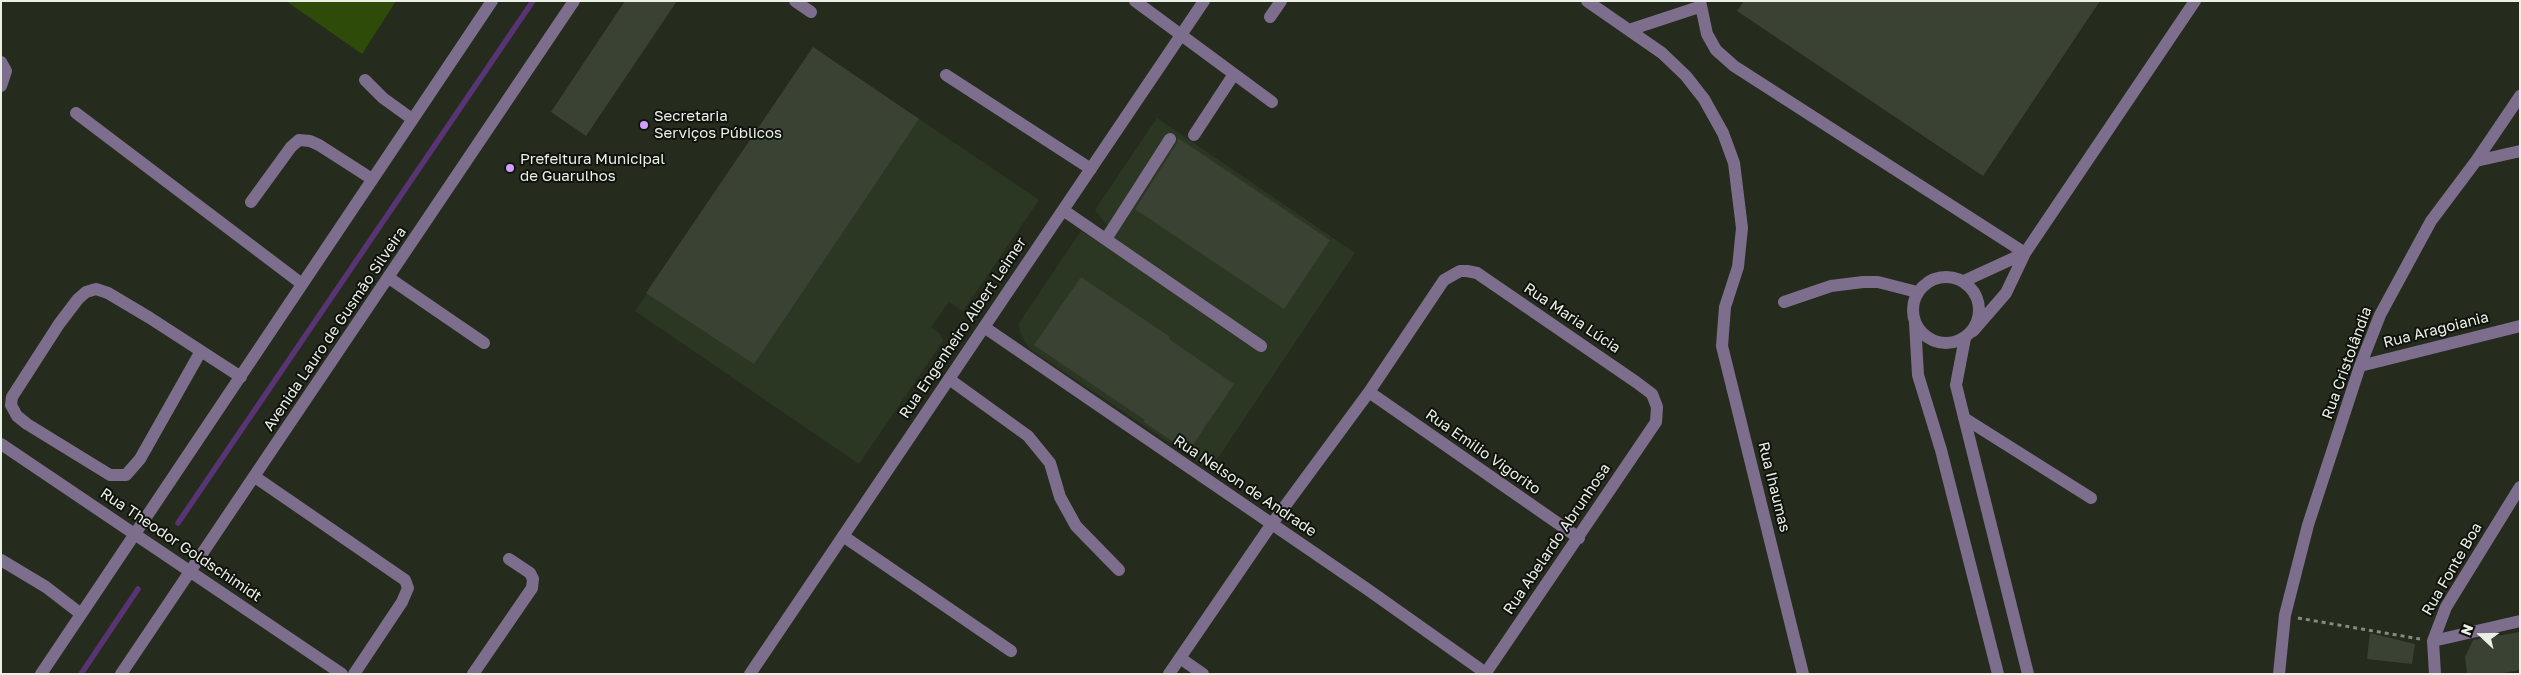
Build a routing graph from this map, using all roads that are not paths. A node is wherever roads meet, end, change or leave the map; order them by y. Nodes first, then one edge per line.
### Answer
1 (492, 1) edge
2 (574, 1) edge
3 (795, 1) edge
4 (1135, 1) edge
5 (1204, 1) edge
6 (1281, 1) edge
7 (1587, 1) edge
8 (2195, 1) edge
9 (1700, 4) edge
10 (811, 12) dead end
11 (1270, 16) dead end
12 (1629, 30) junction
13 (1181, 35) junction
14 (1, 62) edge
15 (1234, 74) junction
16 (946, 75) dead end
17 (366, 80) dead end
18 (1, 86) edge
19 (2520, 96) edge
20 (1272, 102) dead end
21 (76, 113) dead end
22 (412, 120) junction
23 (1194, 135) dead end
24 (1170, 139) dead end
25 (2520, 151) edge
26 (2476, 161) junction
27 (1091, 169) junction
28 (372, 179) junction
29 (250, 202) dead end
30 (1063, 210) junction
31 (1106, 239) junction
32 (2025, 253) junction
33 (389, 278) junction
34 (1964, 281) junction
35 (302, 284) junction
36 (1917, 292) junction
37 (1784, 302) dead end
38 (1915, 323) junction
39 (2520, 326) edge
40 (984, 327) junction
41 (1969, 335) junction
42 (484, 343) dead end
43 (1261, 346) dead end
44 (201, 351) junction
45 (2360, 366) junction
46 (240, 376) junction
47 (949, 379) junction
48 (1369, 392) junction
49 (1964, 418) junction
50 (1656, 422) joint
51 (1, 444) edge
52 (255, 477) junction
53 (2520, 487) edge
54 (2091, 498) dead end
55 (1271, 525) junction
56 (136, 533) junction
57 (843, 536) junction
58 (1578, 538) junction
59 (509, 559) dead end
60 (1, 560) edge
61 (192, 570) junction
62 (1119, 570) dead end
63 (81, 614) junction
64 (2520, 621) edge
65 (2433, 641) junction
66 (1011, 651) dead end
67 (1180, 658) junction
68 (1486, 673) edge
69 (41, 674) edge
70 (121, 674) edge
71 (342, 674) edge
72 (354, 674) edge
73 (473, 674) edge
74 (750, 674) edge
75 (1170, 674) edge
76 (1203, 674) edge
77 (1803, 674) edge
78 (1998, 674) edge
79 (2028, 674) edge
80 (2279, 674) edge
81 (2435, 674) edge

1 - 22 street
2 - 33 street, Avenida Lauro de Gusmão Silveira
3 - 10 street
4 - 13 street
5 - 13 street, Rua Engenheiro Albert Leimer
6 - 11 street
7 - 12 street, Rua Ihaumas
8 - 32 street
9 - 12 street
9 - 32 street
12 - 77 street, Rua Ihaumas
13 - 15 street
13 - 27 street, Rua Engenheiro Albert Leimer
14 - 18 street
15 - 20 street
15 - 23 street
16 - 27 street
17 - 22 street
19 - 26 street, Rua Cristolândia
21 - 35 street
22 - 28 street
24 - 31 street
25 - 26 street
26 - 45 street, Rua Cristolândia
27 - 30 street, Rua Engenheiro Albert Leimer
28 - 29 street
28 - 35 street
30 - 31 street
30 - 40 street, Rua Engenheiro Albert Leimer
31 - 43 street
32 - 34 street
32 - 41 street
33 - 42 street
33 - 52 street, Avenida Lauro de Gusmão Silveira
34 - 36 street
34 - 41 street
35 - 46 street
36 - 37 street
36 - 38 street
38 - 41 street
38 - 78 street
39 - 45 street, Rua Aragoiania
40 - 47 street, Rua Engenheiro Albert Leimer
40 - 55 street, Rua Nelson de Andrade
41 - 49 street
44 - 44 street
44 - 46 street
45 - 80 street, Rua Cristolândia
46 - 56 street
47 - 57 street, Rua Engenheiro Albert Leimer
47 - 62 street
48 - 50 street, Rua Maria Lúcia
48 - 55 street
48 - 58 street, Rua Emilio Vigorito
49 - 54 street
49 - 79 street
50 - 58 street, Rua Abelardo Abrunhosa
51 - 56 street, Rua Theodor Goldschimidt
52 - 61 street, Avenida Lauro de Gusmão Silveira
52 - 72 street
53 - 65 street, Rua Fonte Boa
55 - 67 street
55 - 68 street, Rua Nelson de Andrade
56 - 61 street, Rua Theodor Goldschimidt
56 - 63 street
57 - 66 street
57 - 74 street, Rua Engenheiro Albert Leimer
58 - 68 street, Rua Abelardo Abrunhosa
59 - 73 street
60 - 63 street
61 - 70 street, Avenida Lauro de Gusmão Silveira
61 - 71 street, Rua Theodor Goldschimidt
63 - 69 street
64 - 65 street
65 - 81 street, Rua Fonte Boa
67 - 75 street
67 - 76 street

